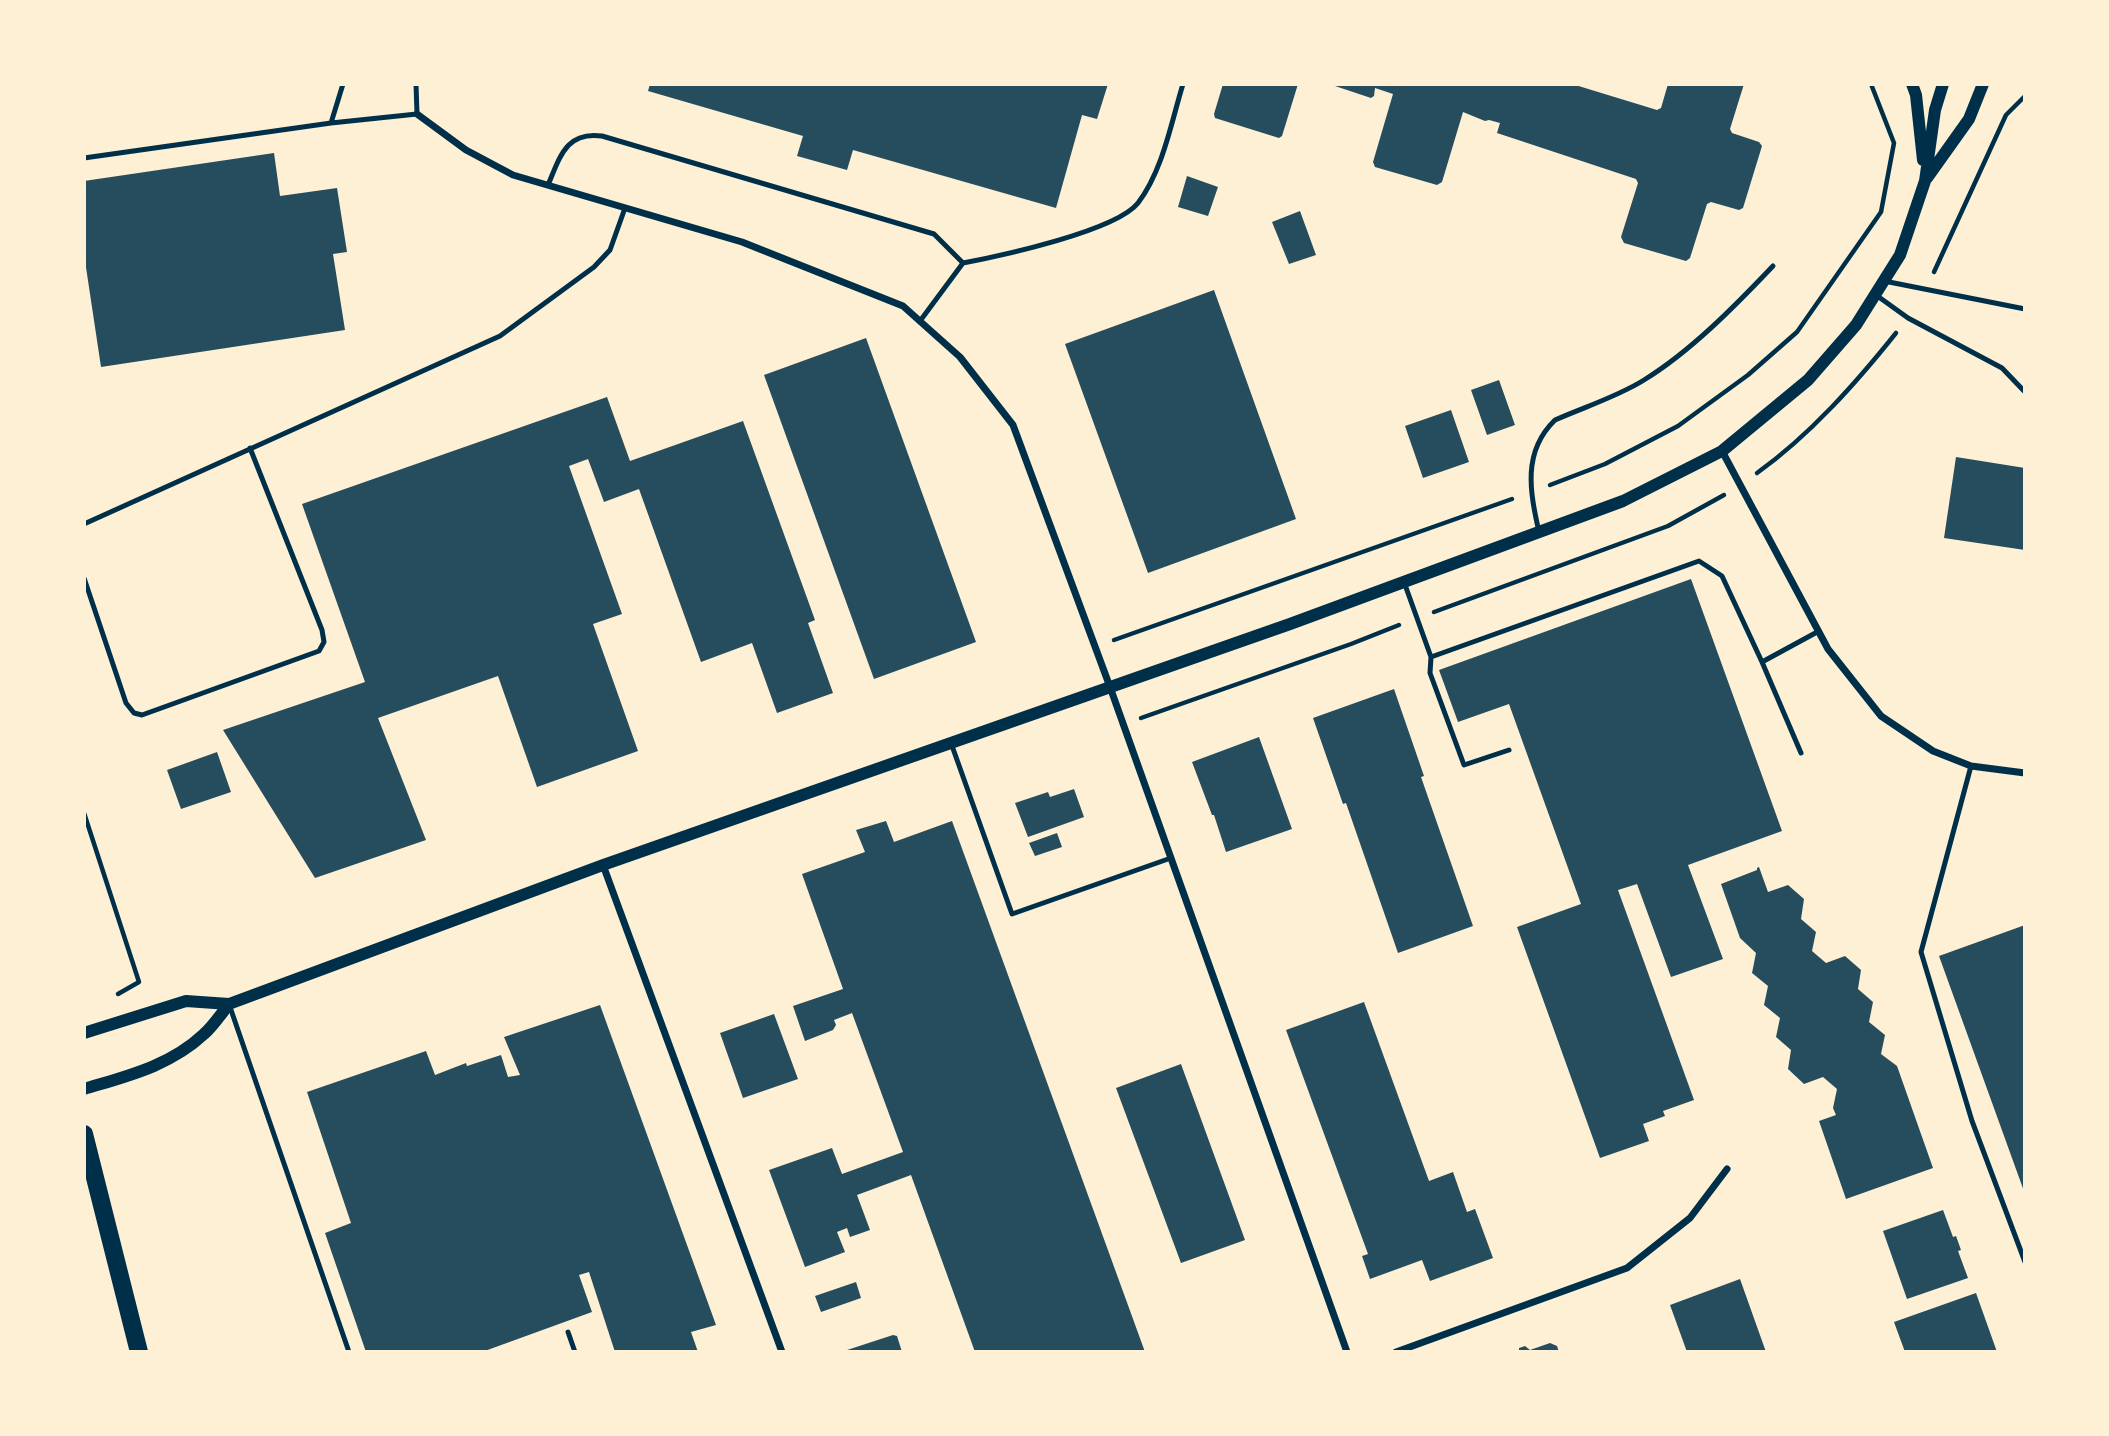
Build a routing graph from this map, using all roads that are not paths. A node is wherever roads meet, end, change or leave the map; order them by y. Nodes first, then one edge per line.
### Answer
1 (343, 84) edge
2 (416, 84) edge
3 (1183, 84) edge
4 (1912, 84) edge
5 (1943, 84) edge
6 (1983, 84) edge
7 (417, 114) junction
8 (331, 123) junction
9 (84, 158) edge
10 (1925, 181) junction
11 (548, 185) junction
12 (625, 208) junction
13 (963, 263) junction
14 (1773, 266) dead end
15 (1884, 282) junction
16 (1875, 295) junction
17 (2025, 309) edge
18 (920, 321) junction
19 (2025, 392) edge
20 (250, 449) junction
21 (1721, 451) junction
22 (84, 524) edge
23 (1539, 532) junction
24 (84, 578) edge
25 (1404, 582) junction
26 (1819, 631) junction
27 (1431, 656) junction
28 (1762, 662) junction
29 (1110, 687) junction
30 (951, 743) junction
31 (1509, 750) dead end
32 (1801, 753) dead end
33 (1971, 766) junction
34 (2025, 773) edge
35 (1171, 858) junction
36 (603, 865) junction
37 (229, 1004) junction
38 (84, 1033) edge
39 (84, 1088) edge
40 (84, 1134) edge
41 (1727, 1169) dead end
42 (2025, 1262) edge
43 (568, 1332) dead end
44 (139, 1352) edge
45 (349, 1352) edge
46 (575, 1352) edge
47 (782, 1352) edge
48 (1347, 1352) edge
49 (1396, 1352) edge

1 - 8 lane
2 - 7 lane
3 - 13 lane
4 - 10 street
5 - 10 street
6 - 10 street
7 - 8 lane
7 - 11 street
8 - 9 lane
10 - 15 street
11 - 12 street
11 - 13 lane
12 - 18 street
12 - 20 lane
13 - 18 lane
14 - 23 lane
15 - 16 street
15 - 17 lane
16 - 19 lane
16 - 21 street
18 - 29 street
20 - 22 lane
20 - 24 lane
21 - 23 street
21 - 26 street
23 - 25 street
25 - 27 lane
25 - 29 street
26 - 28 lane
26 - 33 street
27 - 28 lane
27 - 31 lane
28 - 32 lane
29 - 30 street
29 - 35 street
30 - 35 lane
30 - 36 street
33 - 34 street
33 - 42 lane
35 - 48 street
36 - 37 street
36 - 47 street
37 - 38 street
37 - 39 street
37 - 45 lane
40 - 44 main road
41 - 49 street
43 - 46 lane

